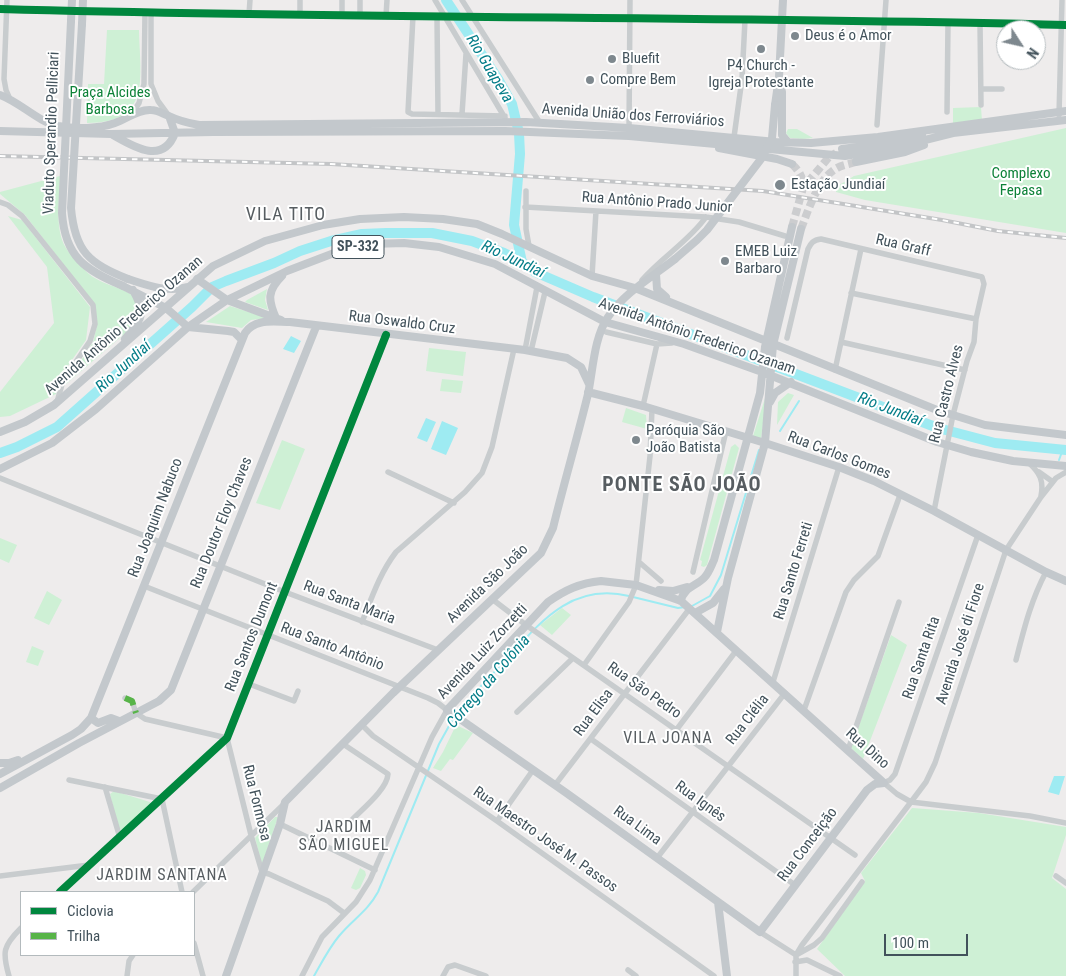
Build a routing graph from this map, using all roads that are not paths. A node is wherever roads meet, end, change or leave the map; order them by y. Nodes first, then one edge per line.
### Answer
1 (7, 0) edge
2 (72, 0) edge
3 (83, 0) edge
4 (250, 0) edge
5 (300, 0) edge
6 (342, 0) edge
7 (360, 0) edge
8 (387, 0) edge
9 (435, 0) edge
10 (462, 0) edge
11 (630, 0) edge
12 (783, 0) edge
13 (886, 0) edge
14 (1062, 0) edge
15 (3, 9) edge
16 (72, 11) junction
17 (82, 11) junction
18 (148, 12) junction
19 (249, 14) junction
20 (300, 14) junction
21 (342, 15) junction
22 (360, 16) junction
23 (386, 16) junction
24 (413, 16) junction
25 (437, 17) junction
26 (448, 17) junction
27 (470, 18) junction
28 (629, 18) junction
29 (745, 20) junction
30 (782, 20) junction
31 (885, 21) junction
32 (948, 22) junction
33 (980, 24) junction
34 (1064, 25) edge
35 (466, 53) junction
36 (2, 62) edge
37 (779, 77) junction
38 (981, 89) junction
39 (1002, 89) dead end
40 (0, 95) edge
41 (10, 99) junction
42 (981, 105) dead end
43 (1063, 111) edge
44 (947, 112) dead end
45 (132, 114) junction
46 (438, 114) junction
47 (462, 114) junction
48 (169, 116) junction
49 (1062, 120) edge
50 (540, 123) junction
51 (507, 124) junction
52 (877, 125) dead end
53 (938, 128) junction
54 (629, 132) junction
55 (1, 133) edge
56 (176, 133) junction
57 (962, 133) junction
58 (111, 134) junction
59 (734, 137) junction
60 (676, 140) junction
61 (788, 142) junction
62 (842, 149) tunnel mouth
63 (856, 162) tunnel mouth
64 (792, 164) dead end
65 (526, 191) dead end
66 (0, 202) edge
67 (525, 208) junction
68 (596, 211) junction
69 (706, 217) junction
70 (797, 228) tunnel mouth
71 (502, 234) joint
72 (785, 236) dead end
73 (529, 246) junction
74 (861, 249) junction
75 (287, 271) junction
76 (656, 274) junction
77 (592, 276) junction
78 (200, 281) junction
79 (984, 284) joint
80 (191, 285) junction
81 (635, 288) junction
82 (133, 290) junction
83 (541, 290) junction
84 (851, 293) junction
85 (227, 300) junction
86 (681, 306) junction
87 (170, 311) junction
88 (276, 318) junction
89 (607, 319) junction
90 (976, 319) junction
91 (290, 322) junction
92 (187, 326) junction
93 (613, 326) junction
94 (316, 327) junction
95 (606, 332) junction
96 (386, 335) junction
97 (787, 338) dead end
98 (242, 340) junction
99 (599, 340) junction
100 (841, 342) junction
101 (658, 344) junction
102 (684, 344) junction
103 (769, 346) junction
104 (514, 349) junction
105 (528, 350) junction
106 (114, 354) junction
107 (835, 370) junction
108 (965, 370) junction
109 (766, 371) junction
110 (792, 382) junction
111 (589, 388) junction
112 (57, 402) junction
113 (769, 404) junction
114 (643, 406) junction
115 (652, 408) junction
116 (952, 417) junction
117 (726, 431) junction
118 (0, 432) edge
119 (1066, 435) edge
120 (747, 438) junction
121 (766, 443) junction
122 (947, 443) junction
123 (1029, 463) junction
124 (1066, 466) edge
125 (839, 467) junction
126 (0, 469) edge
127 (1038, 471) junction
128 (388, 472) dead end
129 (1066, 472) edge
130 (0, 478) edge
131 (1053, 482) junction
132 (900, 495) junction
133 (1041, 497) junction
134 (454, 503) junction
135 (934, 510) junction
136 (978, 535) junction
137 (160, 542) junction
138 (1006, 550) junction
139 (639, 562) junction
140 (220, 565) junction
141 (693, 572) dead end
142 (1046, 572) junction
143 (728, 578) junction
144 (661, 581) dead end
145 (1066, 581) edge
146 (698, 582) junction
147 (144, 586) junction
148 (635, 588) junction
149 (648, 589) junction
150 (285, 592) junction
151 (492, 599) junction
152 (899, 602) dead end
153 (688, 607) junction
154 (203, 610) junction
155 (362, 622) junction
156 (528, 627) junction
157 (717, 632) junction
158 (268, 636) junction
159 (438, 650) junction
160 (736, 651) junction
161 (573, 658) junction
162 (1016, 660) dead end
163 (584, 665) junction
164 (773, 682) junction
165 (249, 684) junction
166 (399, 688) junction
167 (298, 691) dead end
168 (625, 693) junction
169 (785, 693) junction
170 (125, 698) dead end
171 (804, 710) junction
172 (136, 712) junction
173 (449, 712) junction
174 (516, 712) dead end
175 (89, 721) junction
176 (119, 721) junction
177 (362, 725) junction
178 (677, 730) junction
179 (227, 738) junction
180 (591, 738) junction
181 (79, 743) junction
182 (343, 744) junction
183 (848, 750) junction
184 (27, 758) junction
185 (0, 763) edge
186 (728, 766) junction
187 (421, 769) junction
188 (533, 770) junction
189 (0, 774) edge
190 (69, 780) dead end
191 (884, 783) junction
192 (555, 785) junction
193 (105, 787) junction
194 (0, 788) edge
195 (162, 799) junction
196 (285, 802) junction
197 (911, 802) junction
198 (693, 812) junction
199 (497, 821) junction
200 (350, 822) dead end
201 (1066, 823) edge
202 (280, 824) junction
203 (251, 836) junction
204 (120, 838) junction
205 (831, 838) junction
206 (855, 855) dead end
207 (257, 857) junction
208 (268, 858) junction
209 (657, 858) junction
210 (89, 865) junction
211 (375, 870) junction
212 (262, 872) junction
213 (0, 876) edge
214 (1056, 876) dead end
215 (862, 882) dead end
216 (1066, 884) edge
217 (795, 885) junction
218 (61, 891) edge
219 (182, 891) edge
220 (194, 891) edge
221 (718, 902) junction
222 (344, 913) junction
223 (20, 929) edge
224 (760, 932) junction
225 (195, 947) edge
226 (132, 956) edge
227 (796, 958) junction
228 (628, 970) dead end
229 (9, 976) edge
230 (127, 976) edge
231 (203, 976) edge
232 (226, 976) edge
233 (302, 976) edge
234 (443, 976) edge
235 (486, 976) edge
236 (636, 976) edge
237 (714, 976) edge
238 (727, 976) edge
239 (796, 976) edge
240 (840, 976) edge

1 - 15 street
2 - 16 main road, Viaduto Sperandio Pelliciari
3 - 17 main road, Viaduto Sperandio Pelliciari
4 - 19 street
5 - 20 street
6 - 21 street
7 - 22 street
8 - 23 street
9 - 26 street
10 - 27 street
11 - 28 street
12 - 30 main road
13 - 31 street
14 - 34 street
15 - 16 street
15 - 36 street
16 - 17 street
16 - 82 main road, Viaduto Sperandio Pelliciari, bridge
17 - 18 street
17 - 80 main road, Viaduto Sperandio Pelliciari, bridge
18 - 19 street
18 - 45 street
18 - 48 street
19 - 20 street
20 - 21 street
21 - 22 street
22 - 23 street
23 - 24 street
24 - 25 street
24 - 46 street
25 - 26 street
25 - 46 street
26 - 27 street
26 - 35 street
27 - 28 street
27 - 50 street
28 - 29 street
28 - 54 street
29 - 30 street
29 - 59 street
30 - 31 street
30 - 37 main road
31 - 32 street
31 - 52 street
32 - 33 street
32 - 44 street
33 - 34 street
33 - 38 street
34 - 43 street
35 - 47 street
35 - 51 street
36 - 41 street
37 - 61 main road
37 - 76 main road, Avenida São João, bridge
38 - 39 street
38 - 42 street
40 - 41 main road, Avenida União dos Ferroviários
41 - 45 main road, Avenida União dos Ferroviários
43 - 49 street
43 - 53 main road, Avenida União dos Ferroviários
45 - 48 main road, Avenida União dos Ferroviários
46 - 47 street
47 - 51 street
48 - 51 main road, Avenida União dos Ferroviários
48 - 56 main road
49 - 57 main road, Avenida União dos Ferroviários
50 - 51 main road, Avenida União dos Ferroviários
50 - 54 main road, Avenida União dos Ferroviários
51 - 54 main road, Avenida União dos Ferroviários
51 - 56 main road, Avenida União dos Ferroviários
53 - 61 main road, Avenida União dos Ferroviários
53 - 62 main road
54 - 59 main road, Avenida União dos Ferroviários
54 - 60 main road, Avenida União dos Ferroviários
55 - 58 main road, Avenida União dos Ferroviários
56 - 58 main road, Avenida União dos Ferroviários
56 - 58 main road
57 - 60 main road, Avenida União dos Ferroviários
57 - 63 main road
59 - 61 main road, Avenida União dos Ferroviários
60 - 64 main road
65 - 67 street
66 - 112 street
67 - 68 street, Rua Antônio Prado Junior
67 - 73 street
68 - 69 street, Rua Antônio Prado Junior
68 - 77 street
69 - 72 street, Rua Antônio Prado Junior
69 - 81 street, Avenida São João
70 - 103 main road
71 - 73 main road, Avenida Antônio Frederico Ozanam / SP-332
71 - 78 main road, Avenida Antônio Frederico Ozanan / SP-332
73 - 77 main road, Avenida Antônio Frederico Ozanam / SP-332
74 - 79 street, Rua Graff
74 - 84 street
74 - 97 street, Rua Graff
75 - 83 main road, Avenida Antônio Frederico Ozanam / SP-332
75 - 85 main road, Avenida Antônio Frederico Ozanam / SP-332
75 - 88 main road
76 - 81 main road, Avenida São João
76 - 86 main road
77 - 81 main road, Avenida Antônio Frederico Ozanam / SP-332
78 - 80 main road, Avenida Antônio Frederico Ozanan / SP-332
78 - 85 main road
79 - 90 street, Rua Castro Alves
80 - 87 main road, Avenida Antônio Frederico Ozanan / SP-332
81 - 86 main road, Avenida Antônio Frederico Ozanam / SP-332
81 - 89 main road, Avenida São João
82 - 87 main road, Viaduto Sperandio Pelliciari
82 - 106 main road
83 - 89 main road, Avenida Antônio Frederico Ozanam / SP-332
83 - 105 street
84 - 90 street
84 - 100 street
85 - 88 main road
85 - 92 main road, Avenida Antônio Frederico Ozanam / SP-332
86 - 103 main road, Avenida Antônio Frederico Ozanam / SP-332
87 - 92 main road, Viaduto Sperandio Pelliciari
87 - 106 main road, Avenida Antônio Frederico Ozanan / SP-332
88 - 91 main road
89 - 93 main road, Avenida Antônio Frederico Ozanam / SP-332
89 - 99 main road, Avenida São João
90 - 108 street, Rua Castro Alves
91 - 94 main road, Rua Oswaldo Cruz
91 - 98 main road, Rua Oswaldo Cruz
92 - 98 main road
92 - 126 main road, Avenida Antônio Frederico Ozanam / SP-332
93 - 95 main road
93 - 102 main road, Avenida Antônio Frederico Ozanam / SP-332
94 - 96 main road, Rua Oswaldo Cruz
94 - 140 main road, Rua Doutor Eloy Chaves
95 - 99 main road
95 - 101 street
96 - 104 main road, Rua Oswaldo Cruz
96 - 150 street, Rua Santos Dumont
98 - 137 main road, Rua Joaquim Nabuco
99 - 111 main road, Avenida São João
100 - 107 street
100 - 108 street
101 - 102 street
101 - 114 street
102 - 109 main road, Avenida Antônio Frederico Ozanam / SP-332
103 - 107 main road, Avenida Antônio Frederico Ozanam / SP-332
103 - 109 main road
104 - 105 main road, Rua Oswaldo Cruz
104 - 134 street
105 - 111 main road, Rua Oswaldo Cruz
106 - 112 main road, Avenida Antônio Frederico Ozanan / SP-332
107 - 116 main road, Avenida Antônio Frederico Ozanam / SP-332
108 - 116 street, Rua Castro Alves
109 - 110 main road, Avenida Antônio Frederico Ozanam / SP-332
109 - 113 main road
109 - 120 main road
110 - 113 main road
110 - 122 main road, Avenida Antônio Frederico Ozanam / SP-332
111 - 114 main road, Rua Carlos Gomes
111 - 151 main road, Avenida São João
112 - 118 main road, Avenida Antônio Frederico Ozanan / SP-332
113 - 121 main road
114 - 115 main road, Rua Carlos Gomes
115 - 117 main road, Rua Carlos Gomes
115 - 139 street
116 - 119 main road, Avenida Antônio Frederico Ozanam / SP-332
116 - 122 street, Rua Castro Alves
117 - 120 main road, Rua Carlos Gomes
117 - 141 street
120 - 121 main road, Rua Carlos Gomes
120 - 146 main road
121 - 125 main road, Rua Carlos Gomes
121 - 143 main road
122 - 123 main road, Avenida Antônio Frederico Ozanam / SP-332
122 - 135 street, Rua Castro Alves
123 - 124 main road, Avenida Antônio Frederico Ozanam / SP-332
123 - 127 street
125 - 132 main road, Rua Carlos Gomes
125 - 164 street, Rua Santo Ferreti
127 - 131 street
127 - 133 street
128 - 134 street
129 - 131 street, Avenida José di Fiore
130 - 137 street, Rua Santa Maria
131 - 133 street, Avenida José di Fiore
132 - 135 main road, Rua Carlos Gomes
132 - 171 street
133 - 138 street, Avenida José di Fiore
134 - 155 street
135 - 136 main road, Rua Carlos Gomes
136 - 138 main road, Rua Carlos Gomes
136 - 191 street, Rua Santa Rita
137 - 140 street, Rua Santa Maria
137 - 147 main road, Rua Joaquim Nabuco
138 - 142 main road, Rua Carlos Gomes
138 - 197 street, Avenida José di Fiore
139 - 144 street
139 - 148 street
140 - 150 street, Rua Santa Maria
140 - 154 main road, Rua Doutor Eloy Chaves
142 - 145 main road, Rua Carlos Gomes
142 - 162 street
143 - 153 main road
143 - 157 main road
146 - 149 main road
146 - 153 main road
147 - 154 street, Rua Santo Antônio
147 - 175 main road, Rua Joaquim Nabuco
148 - 149 main road, Avenida Luiz Zorzetti
148 - 156 main road, Avenida Luiz Zorzetti
148 - 163 street
149 - 153 main road, Avenida Luiz Zorzetti
150 - 155 street, Rua Santa Maria
150 - 158 street, Rua Santos Dumont
151 - 156 street, Rua São Pedro
151 - 159 main road, Avenida São João
152 - 183 street
153 - 157 main road, Rua Dino
153 - 168 street, Rua Elisa
154 - 158 street, Rua Santo Antônio
154 - 172 main road, Rua Doutor Eloy Chaves
155 - 159 street, Rua Santa Maria
156 - 161 street, Rua São Pedro
156 - 173 main road, Avenida Luiz Zorzetti
157 - 160 main road, Rua Dino
158 - 165 street, Rua Santos Dumont
158 - 166 street, Rua Santo Antônio
159 - 166 main road, Avenida São João
160 - 164 main road, Rua Dino
160 - 178 street
161 - 163 street, Rua São Pedro
161 - 174 street
163 - 168 street, Rua São Pedro
164 - 169 main road, Rua Dino
165 - 167 street
165 - 179 street, Rua Santos Dumont
166 - 173 street
166 - 177 main road, Avenida São João
168 - 178 street, Rua São Pedro
168 - 180 street, Rua Elisa
169 - 171 main road, Rua Dino
169 - 186 street, Rua Clélia
170 - 172 street
171 - 183 main road, Rua Dino
172 - 176 main road, Rua Doutor Eloy Chaves
172 - 179 street
173 - 187 street, Avenida Luiz Zorzetti
173 - 188 main road, Rua Lima
175 - 176 main road
175 - 181 main road, Rua Joaquim Nabuco
175 - 184 main road
176 - 181 main road, Rua Doutor Eloy Chaves
177 - 182 main road, Avenida São João
177 - 187 street, Rua Maestro José M. Passos
178 - 186 street, Rua São Pedro
179 - 195 street, Rua Santos Dumont
179 - 203 street, Rua Formosa
180 - 192 street, Rua Elisa
180 - 198 street, Rua Ignês
181 - 194 main road, Rua Doutor Eloy Chaves
182 - 196 main road, Avenida São João
182 - 200 street
183 - 191 main road, Rua Dino
184 - 185 main road
184 - 189 main road
186 - 198 street, Rua Clélia
186 - 205 street, Rua São Pedro
187 - 199 street, Rua Maestro José M. Passos
187 - 211 street, Avenida Luiz Zorzetti
188 - 192 main road, Rua Lima
188 - 199 street
190 - 193 street
191 - 197 street, Rua Dino
191 - 205 main road, Rua Conceição
192 - 209 main road, Rua Lima
193 - 195 street
193 - 204 street
195 - 204 street, Rua Santos Dumont
195 - 219 street
196 - 202 main road
196 - 203 street, Avenida São João
197 - 201 street, Rua Dino
197 - 227 street, Avenida José di Fiore
198 - 209 street, Rua Clélia
198 - 217 street, Rua Ignês
199 - 237 street, Rua Maestro José M. Passos
202 - 208 main road
202 - 211 street
203 - 207 street, Rua Formosa
203 - 220 street, Avenida São João
204 - 210 street, Rua Santos Dumont
205 - 206 street, Rua São Pedro
205 - 217 main road, Rua Conceição
207 - 208 street
207 - 212 street, Rua Formosa
208 - 212 main road
209 - 221 main road, Rua Lima
210 - 213 street
210 - 218 street, Rua Santos Dumont
211 - 222 street, Avenida Luiz Zorzetti
212 - 222 street
212 - 232 main road
214 - 216 street
215 - 227 street
217 - 224 main road, Rua Conceição
221 - 224 main road, Rua Lima
221 - 238 main road
222 - 233 street, Avenida Luiz Zorzetti
223 - 229 street
224 - 227 street, Rua Lima
225 - 231 street
226 - 230 street
227 - 239 street
227 - 240 street
228 - 236 street
234 - 235 street

